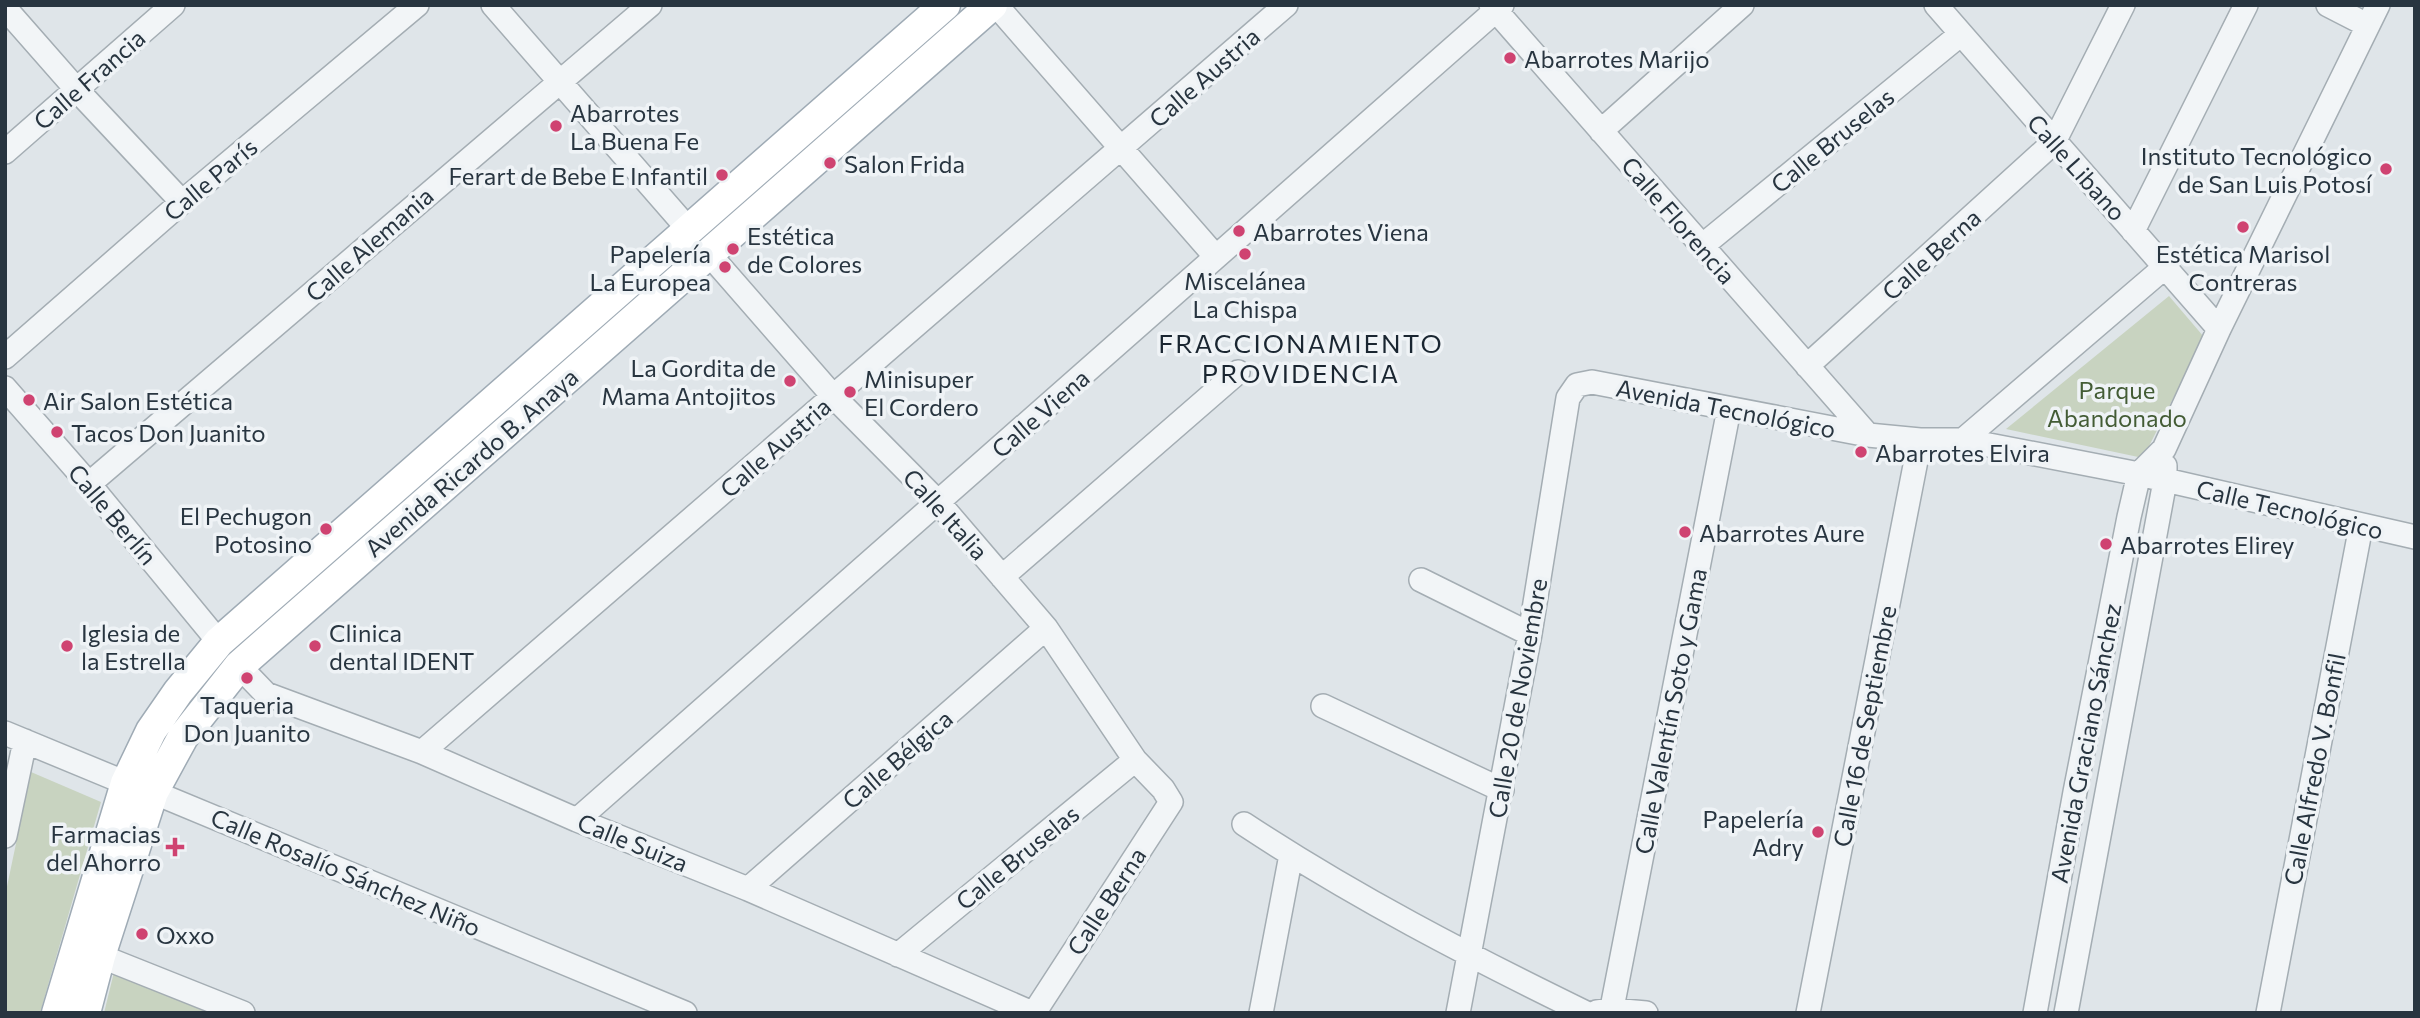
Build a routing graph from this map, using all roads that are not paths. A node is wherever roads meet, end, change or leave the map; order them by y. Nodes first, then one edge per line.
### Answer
1 (173, 5) edge
2 (417, 5) edge
3 (492, 5) edge
4 (650, 5) edge
5 (945, 5) edge
6 (994, 5) edge
7 (1286, 5) edge
8 (1742, 5) edge
9 (1936, 5) edge
10 (2246, 5) edge
11 (2328, 5) edge
12 (1497, 7) edge
13 (5, 8) edge
14 (2112, 11) edge
15 (2373, 15) edge
16 (1961, 34) junction
17 (559, 81) junction
18 (77, 90) junction
19 (1601, 131) junction
20 (799, 134) junction
21 (2054, 142) junction
22 (1119, 149) junction
23 (5, 152) edge
24 (819, 157) junction
25 (183, 202) junction
26 (690, 231) junction
27 (2133, 231) junction
28 (1702, 246) junction
29 (709, 254) junction
30 (1216, 257) junction
31 (2165, 267) junction
32 (577, 327) junction
33 (2219, 329) junction
34 (599, 351) junction
35 (5, 357) edge
36 (1807, 366) junction
37 (1238, 372) dead end
38 (1577, 385) joint
39 (5, 388) edge
40 (833, 396) junction
41 (1729, 409) junction
42 (1868, 435) junction
43 (1920, 440) junction
44 (1964, 440) junction
45 (2164, 449) junction
46 (2139, 474) junction
47 (2165, 481) junction
48 (89, 484) junction
49 (938, 502) junction
50 (2361, 526) junction
51 (2415, 537) edge
52 (1002, 577) junction
53 (1421, 580) dead end
54 (1045, 628) junction
55 (1530, 634) junction
56 (219, 642) junction
57 (239, 666) junction
58 (1323, 706) dead end
59 (15, 737) edge
60 (422, 752) junction
61 (1135, 760) junction
62 (139, 788) junction
63 (1163, 789) joint
64 (1502, 790) junction
65 (2075, 792) junction
66 (2107, 797) junction
67 (577, 820) junction
68 (1244, 824) dead end
69 (5, 836) edge
70 (1291, 855) junction
71 (748, 889) junction
72 (898, 955) junction
73 (100, 956) junction
74 (1468, 956) junction
75 (1600, 1012) edge
76 (57, 1013) edge
77 (85, 1013) edge
78 (243, 1013) edge
79 (685, 1013) edge
80 (1033, 1013) edge
81 (1261, 1013) edge
82 (1458, 1013) edge
83 (1646, 1013) edge
84 (1808, 1013) edge
85 (2035, 1013) edge
86 (2066, 1013) edge
87 (2268, 1013) edge

1 - 18 street, Calle Francia
2 - 25 street, Calle París
3 - 17 street
4 - 17 street, Calle Alemania
5 - 20 main road, Avenida Ricardo B. Anaya
6 - 22 street
6 - 24 main road, Avenida Ricardo B. Anaya
7 - 22 street, Calle Austria
8 - 19 street
9 - 16 street, Calle Libano
10 - 27 street
11 - 15 street
12 - 19 street, Calle Florencia
12 - 30 street, Calle Viena
13 - 18 street
14 - 21 street
15 - 33 street
16 - 21 street, Calle Libano
16 - 28 street, Calle Bruselas
17 - 26 street
17 - 48 street, Calle Alemania
18 - 23 street, Calle Francia
18 - 25 street
19 - 28 street, Calle Florencia
20 - 24 main road
20 - 26 main road, Avenida Ricardo B. Anaya
21 - 27 street, Calle Libano
21 - 36 street, Calle Berna
22 - 30 street
22 - 40 street, Calle Austria
24 - 29 main road, Avenida Ricardo B. Anaya
25 - 35 street, Calle París
26 - 32 main road, Avenida Ricardo B. Anaya
27 - 31 street, Calle Libano
28 - 36 street, Calle Florencia
29 - 34 main road, Avenida Ricardo B. Anaya
29 - 40 street, Calle Italia
30 - 49 street, Calle Viena
31 - 33 street, Calle Libano
31 - 44 street
32 - 34 main road
32 - 56 main road, Avenida Ricardo B. Anaya
33 - 45 street
34 - 57 main road, Avenida Ricardo B. Anaya
36 - 42 street, Calle Florencia
37 - 52 street
38 - 41 street, Avenida Tecnológico
38 - 55 street, Calle 20 de Noviembre
39 - 48 street, Calle Berlín
40 - 49 street, Calle Italia
40 - 60 street, Calle Austria
41 - 42 street, Avenida Tecnológico
41 - 75 street, Calle Valentín Soto y Gama
42 - 43 street, Avenida Tecnológico
43 - 44 street, Avenida Tecnológico
43 - 84 street, Calle 16 de Septiembre
44 - 46 street, Avenida Tecnológico
45 - 46 street
45 - 47 street, Avenida Graciano Sánchez
46 - 47 street, Avenida Tecnológico
46 - 65 street, Avenida Graciano Sánchez
47 - 50 street, Calle Tecnológico
47 - 66 street, Avenida Graciano Sánchez
48 - 56 street, Calle Berlín
49 - 52 street, Calle Italia
49 - 67 street, Calle Viena
50 - 51 street, Calle Tecnológico
50 - 87 street, Calle Alfredo V. Bonfil
52 - 54 street, Calle Italia
53 - 55 street
54 - 61 street, Calle Italia
54 - 71 street, Calle Bélgica
55 - 64 street, Calle 20 de Noviembre
56 - 62 main road, Avenida Ricardo B. Anaya
57 - 60 street, Calle Suiza
57 - 62 main road, Avenida Ricardo B. Anaya
58 - 64 street
59 - 62 street, Calle Rosalío Sánchez Niño
59 - 69 street
60 - 67 street, Calle Suiza
61 - 63 street, Calle Italia
61 - 72 street, Calle Bruselas
62 - 73 main road, Avenida Ricardo B. Anaya
62 - 76 main road, Avenida Ricardo B. Anaya
62 - 79 street, Calle Rosalío Sánchez Niño
63 - 80 street, Calle Berna
64 - 74 street, Calle 20 de Noviembre
65 - 66 street
65 - 85 street, Avenida Graciano Sánchez
66 - 86 street, Avenida Graciano Sánchez
67 - 71 street, Calle Suiza
68 - 70 street
70 - 74 street
70 - 81 street
71 - 72 street, Calle Suiza
72 - 80 street, Calle Suiza
73 - 77 main road, Avenida Ricardo B. Anaya
73 - 78 street
74 - 75 street
74 - 82 street, Calle 20 de Noviembre
75 - 83 street

